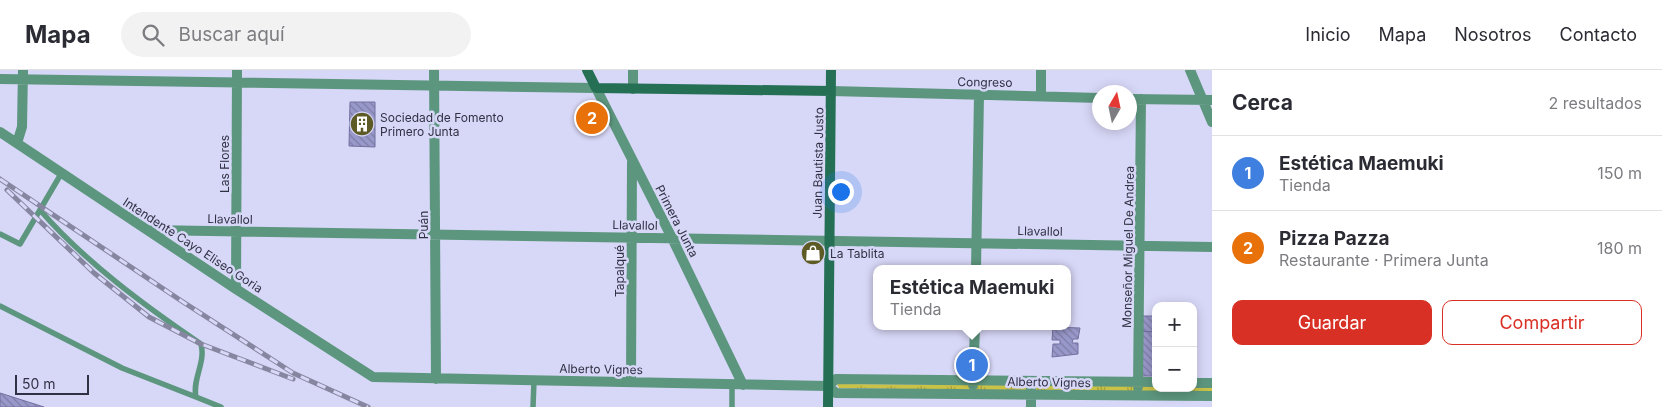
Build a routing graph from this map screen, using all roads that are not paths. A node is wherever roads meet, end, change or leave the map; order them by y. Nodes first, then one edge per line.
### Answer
1 (237, 70) edge
2 (434, 70) edge
3 (587, 70) edge
4 (633, 70) edge
5 (831, 70) edge
6 (1041, 70) edge
7 (1190, 70) edge
8 (23, 74) edge
9 (0, 79) edge
10 (237, 84) junction
11 (434, 86) junction
12 (596, 88) junction
13 (633, 89) junction
14 (831, 92) junction
15 (979, 94) junction
16 (1041, 95) junction
17 (1092, 98) edge
18 (1137, 99) edge
19 (1141, 99) junction
20 (1207, 100) edge
21 (1212, 122) edge
22 (0, 132) edge
23 (17, 143) junction
24 (632, 159) junction
25 (61, 174) junction
26 (40, 210) junction
27 (148, 230) junction
28 (236, 232) junction
29 (0, 234) edge
30 (436, 234) junction
31 (631, 237) junction
32 (672, 238) junction
33 (829, 240) junction
34 (977, 242) junction
35 (1141, 245) junction
36 (1212, 246) edge
37 (976, 265) edge
38 (236, 289) junction
39 (0, 306) edge
40 (975, 330) edge
41 (373, 377) joint
42 (436, 379) junction
43 (973, 380) junction
44 (534, 381) junction
45 (1031, 381) junction
46 (631, 382) junction
47 (1138, 382) junction
48 (1152, 382) edge
49 (1197, 383) edge
50 (1212, 383) edge
51 (738, 385) junction
52 (828, 386) junction
53 (973, 393) junction
54 (1031, 394) junction
55 (1138, 396) junction
56 (1212, 396) edge
57 (196, 397) junction
58 (221, 407) edge
59 (534, 407) edge
60 (732, 407) edge
61 (828, 407) edge
62 (1031, 407) edge

1 - 10 street, Las Flores
2 - 11 street, Puán
3 - 12 street, Primera Junta
4 - 13 street
5 - 14 street, Juan Bautista Justo
6 - 16 street
7 - 20 street
8 - 9 street, Congreso
8 - 10 street, Congreso
8 - 23 street
10 - 11 street, Congreso
10 - 28 street, Las Flores
11 - 12 street, Congreso
11 - 30 street, Puán
12 - 13 street, Congreso
12 - 24 street, Primera Junta
13 - 14 street, Congreso
14 - 15 street, Congreso
14 - 33 street, Juan Bautista Justo
15 - 16 street, Congreso
15 - 34 street
16 - 17 street, Congreso
18 - 19 street
19 - 20 street
19 - 35 street, Monseñor Miguel De Andrea
20 - 21 street
22 - 23 street, Intendente Cayo Eliseo Goria
23 - 25 street, Intendente Cayo Eliseo Goria
24 - 31 street, Tapalqué
24 - 32 street, Primera Junta
25 - 26 lane
25 - 27 street, Intendente Cayo Eliseo Goria
26 - 29 lane
26 - 57 lane
27 - 28 street, Llavallol
27 - 38 street, Intendente Cayo Eliseo Goria
28 - 30 street, Llavallol
28 - 38 street, Las Flores
30 - 31 street, Llavallol
30 - 42 street, Puán
31 - 32 street, Llavallol
31 - 46 street, Tapalqué
32 - 33 street, Llavallol
32 - 51 street, Primera Junta
33 - 34 street, Llavallol
33 - 52 street, Juan Bautista Justo
34 - 35 street, Llavallol
34 - 37 street
35 - 36 street, Llavallol
35 - 47 street, Monseñor Miguel De Andrea
38 - 41 street, Intendente Cayo Eliseo Goria
39 - 57 lane
40 - 43 street
41 - 42 street, Alberto Vignes
42 - 44 street, Alberto Vignes
43 - 45 street, Alberto Vignes
43 - 52 street, Alberto Vignes
43 - 53 street
44 - 46 street, Alberto Vignes
44 - 59 lane
45 - 47 street, Alberto Vignes
45 - 54 street
46 - 51 street, Alberto Vignes
47 - 48 street, Alberto Vignes
47 - 55 street, Monseñor Miguel De Andrea
49 - 50 street
51 - 52 street, Alberto Vignes
51 - 60 lane
52 - 53 street, Alberto Vignes
52 - 61 street, Juan Bautista Justo
53 - 54 street, Alberto Vignes
54 - 55 street, Alberto Vignes
54 - 62 street
55 - 56 street, Alberto Vignes
57 - 58 lane

